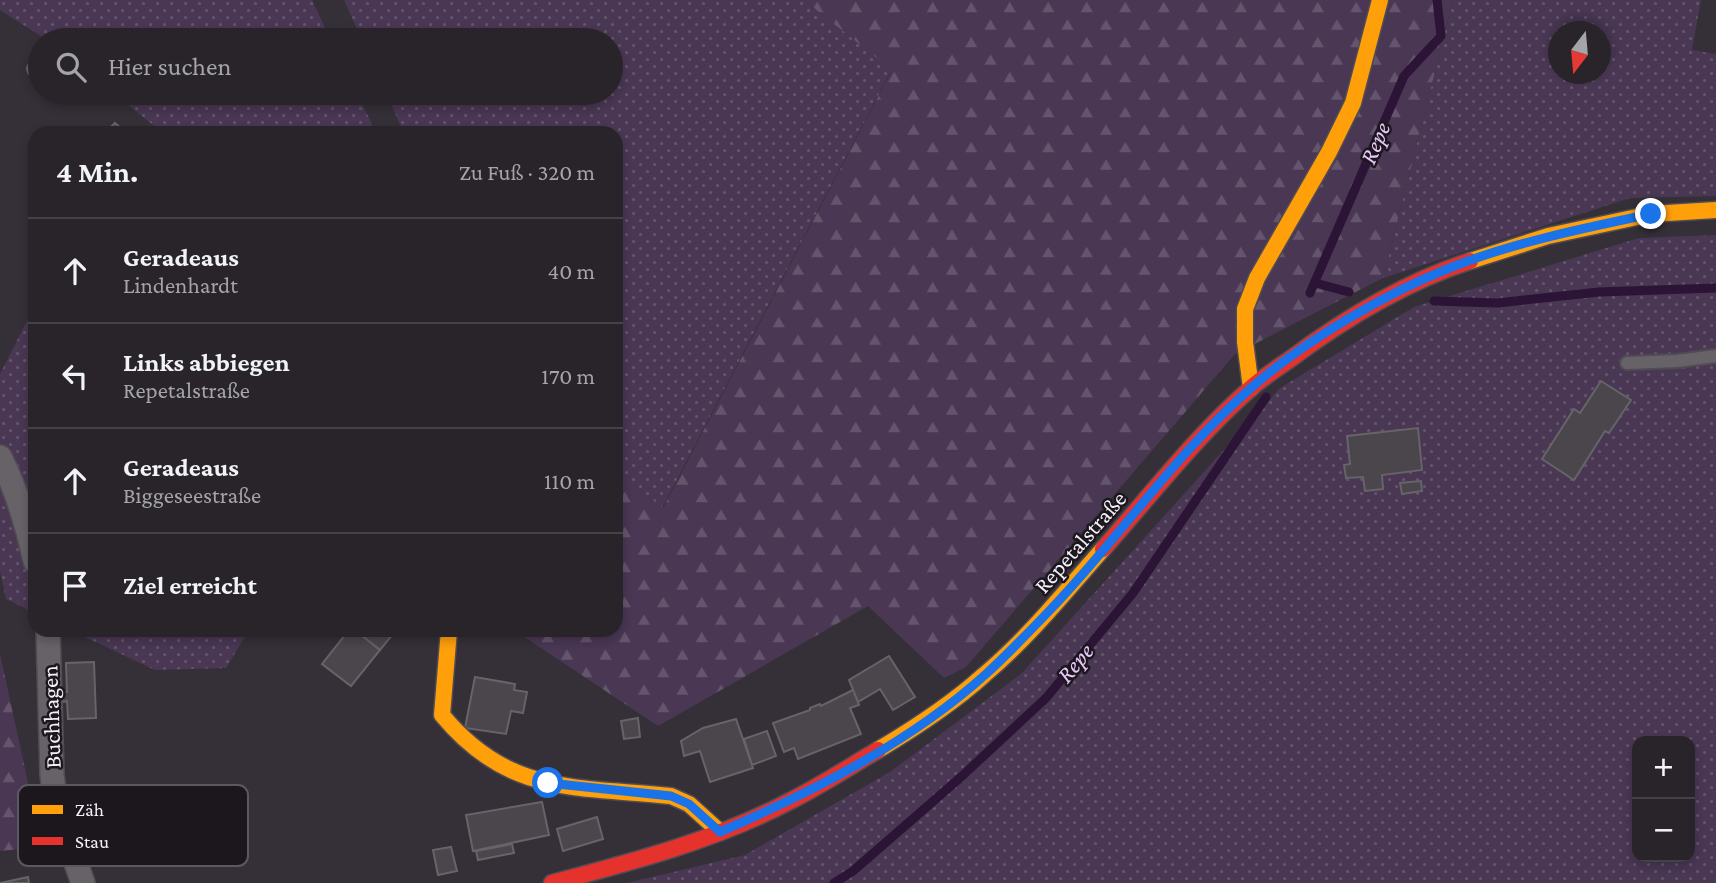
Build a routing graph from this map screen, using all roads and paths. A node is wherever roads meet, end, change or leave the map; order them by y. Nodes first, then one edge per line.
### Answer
1 (1380, 0) edge
2 (1716, 210) edge
3 (1716, 356) edge
4 (1626, 363) dead end
5 (1251, 388) junction
6 (0, 457) edge
7 (28, 530) edge
8 (48, 637) edge
9 (448, 637) edge
10 (53, 785) edge
11 (720, 832) junction
12 (77, 866) edge
13 (83, 883) edge
14 (552, 883) edge

1 - 5 street
2 - 5 street, Repetalstraße
3 - 4 lane
5 - 11 street, Repetalstraße
6 - 7 street
8 - 10 street, Buchhagen
9 - 11 street
11 - 14 street, Repetalstraße
12 - 13 street, Buchhagen

